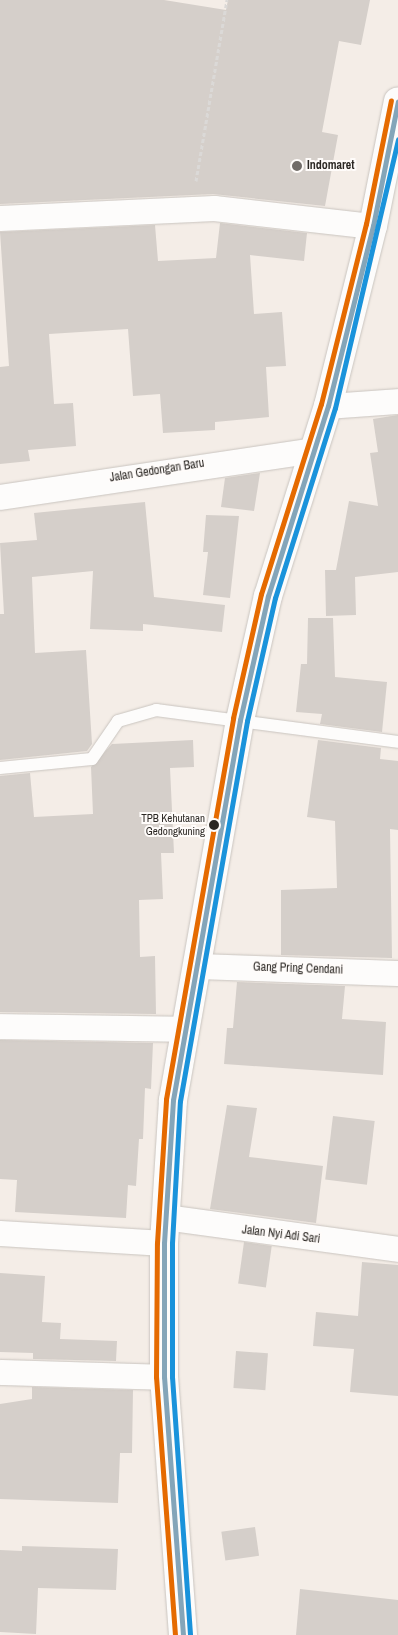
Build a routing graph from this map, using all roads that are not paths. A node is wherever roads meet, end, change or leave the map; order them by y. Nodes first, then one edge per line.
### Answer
1 (398, 101) edge
2 (0, 218) edge
3 (373, 226) junction
4 (398, 402) edge
5 (328, 406) junction
6 (315, 450) junction
7 (0, 497) edge
8 (240, 720) junction
9 (398, 742) edge
10 (0, 768) edge
11 (197, 966) junction
12 (398, 973) edge
13 (0, 1026) edge
14 (185, 1029) junction
15 (165, 1230) junction
16 (0, 1232) edge
17 (398, 1250) edge
18 (0, 1372) edge
19 (164, 1377) junction
20 (183, 1635) edge

1 - 3 main road
2 - 3 street
3 - 5 main road
4 - 5 street
5 - 6 main road
6 - 7 street, Jalan Gedongan Baru
6 - 8 main road
8 - 9 lane
8 - 10 lane
8 - 11 main road
11 - 12 street, Gang Pring Cendani
11 - 14 main road
13 - 14 street
14 - 15 main road
15 - 16 street, Jalan Nyi Adi Sari
15 - 17 street, Jalan Nyi Adi Sari
15 - 19 main road
18 - 19 street
19 - 20 main road

